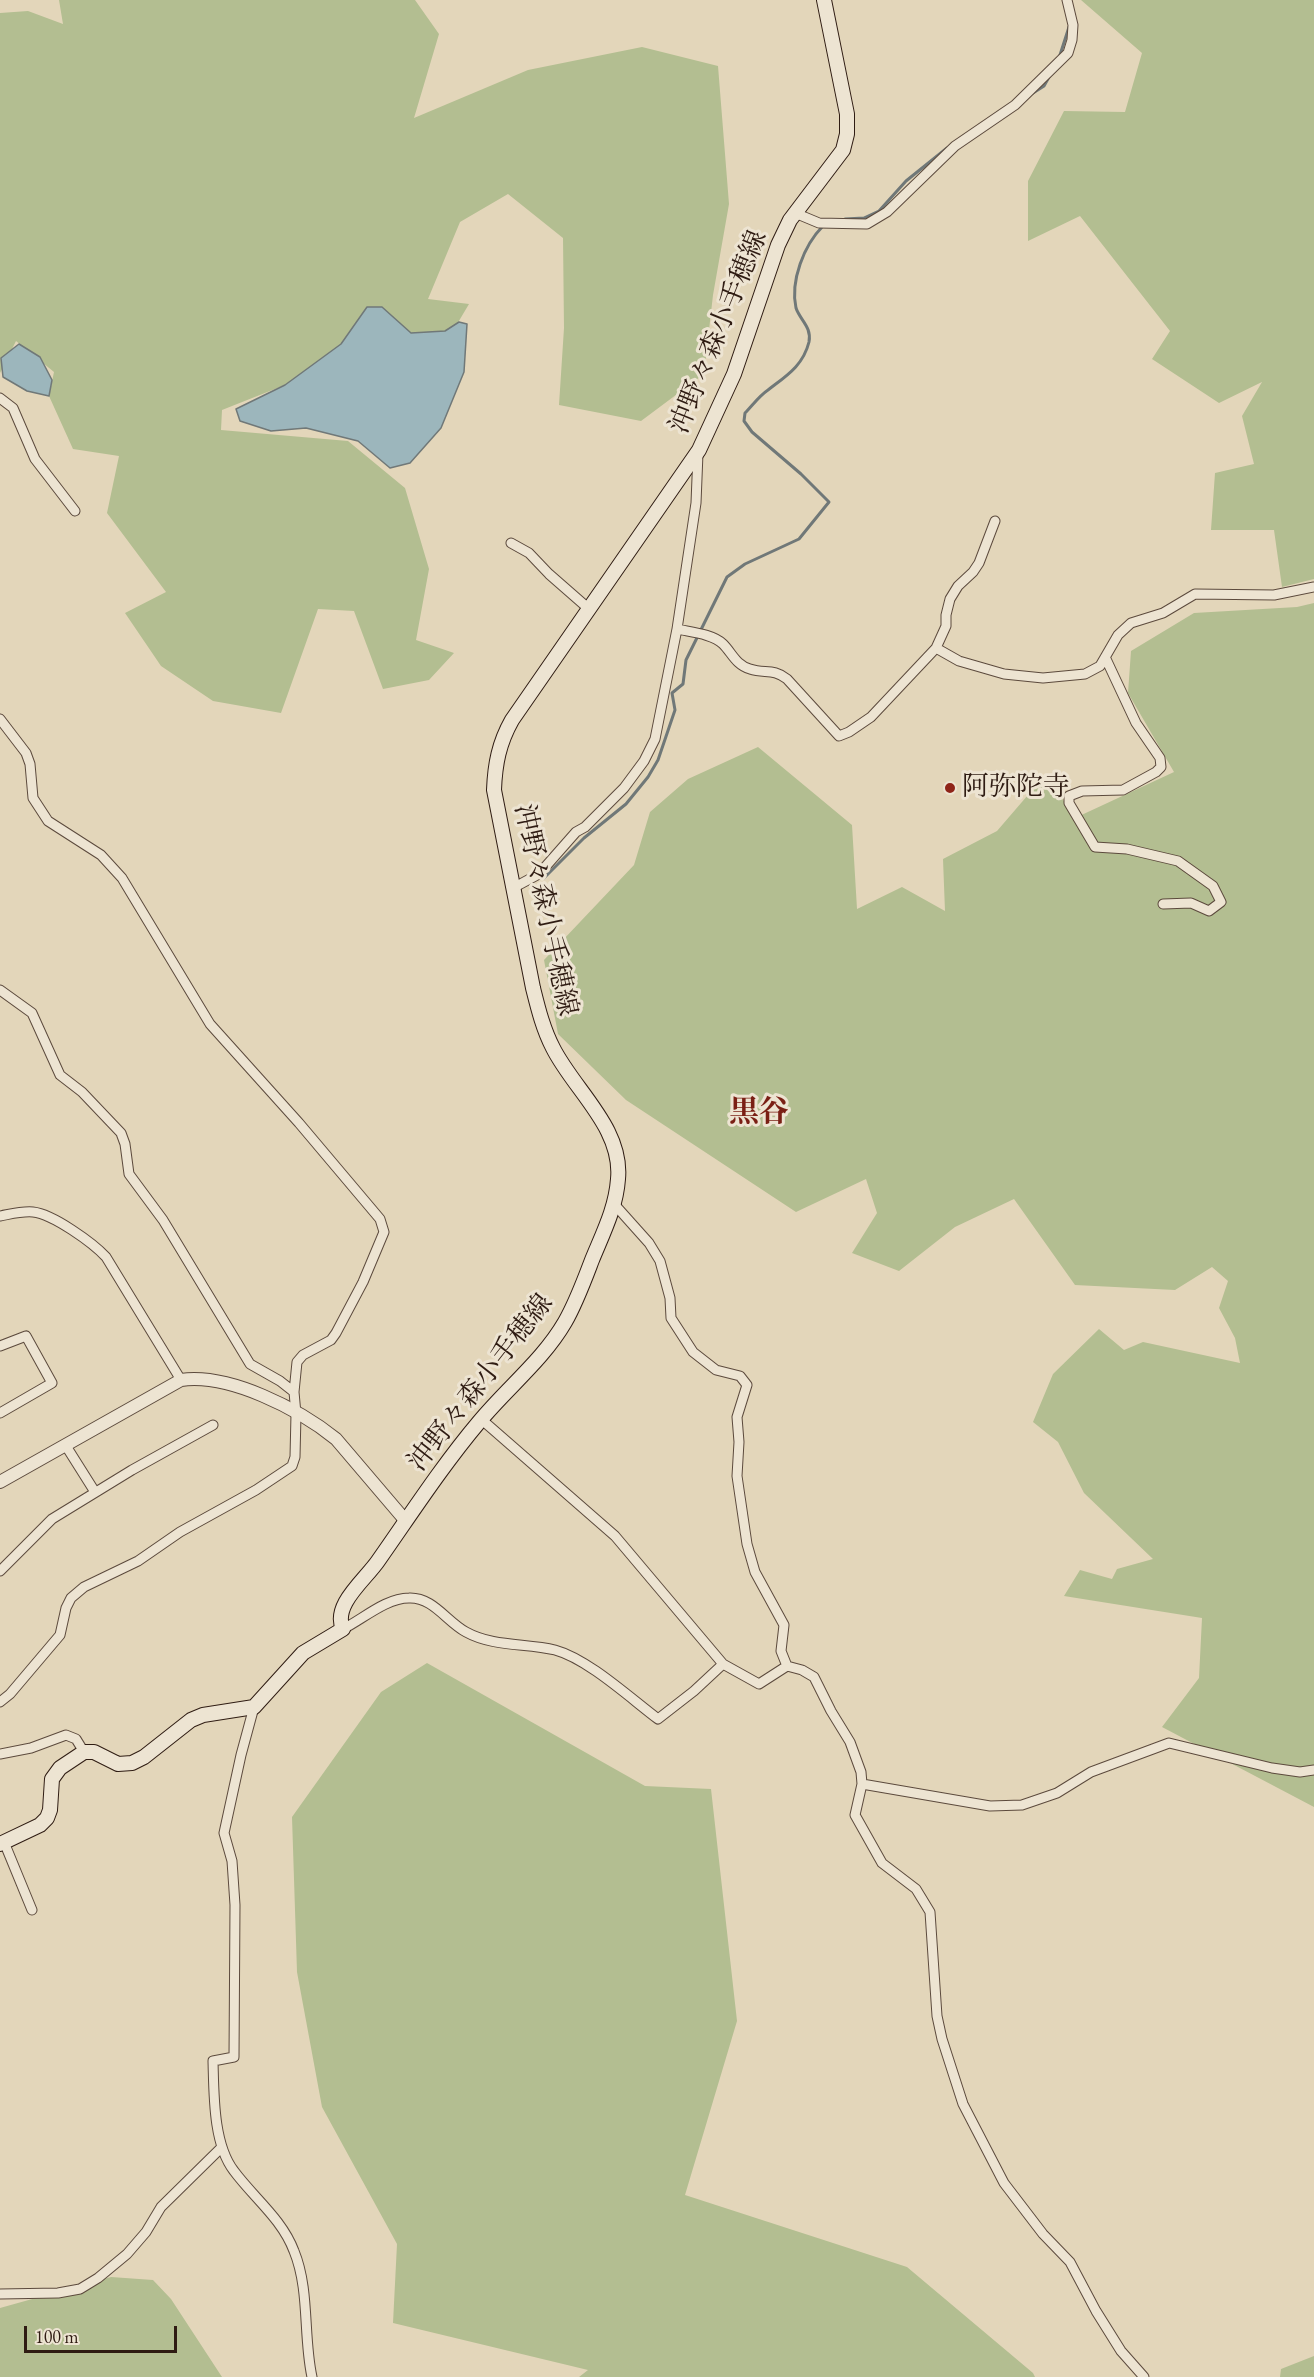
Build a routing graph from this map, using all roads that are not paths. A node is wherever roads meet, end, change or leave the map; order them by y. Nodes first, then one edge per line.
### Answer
1 (824, 0) edge
2 (1067, 0) edge
3 (795, 213) junction
4 (0, 398) edge
5 (699, 450) junction
6 (75, 511) dead end
7 (995, 521) dead end
8 (511, 543) dead end
9 (1314, 587) edge
10 (589, 609) junction
11 (677, 629) junction
12 (936, 648) junction
13 (1106, 659) junction
14 (0, 719) edge
15 (513, 888) junction
16 (1163, 904) dead end
17 (0, 990) edge
18 (615, 1205) junction
19 (0, 1216) edge
20 (0, 1346) edge
21 (181, 1380) junction
22 (294, 1392) junction
23 (0, 1413) edge
24 (296, 1414) junction
25 (481, 1419) junction
26 (213, 1425) dead end
27 (66, 1446) junction
28 (0, 1482) edge
29 (95, 1492) junction
30 (405, 1520) junction
31 (0, 1571) edge
32 (343, 1629) junction
33 (723, 1664) junction
34 (787, 1666) junction
35 (0, 1701) edge
36 (254, 1707) junction
37 (84, 1752) junction
38 (0, 1754) edge
39 (1314, 1770) edge
40 (862, 1784) junction
41 (2, 1843) edge
42 (32, 1910) dead end
43 (222, 2147) junction
44 (0, 2294) edge
45 (312, 2377) edge
46 (1144, 2377) edge

1 - 3 main road, 沖野々森小手穂線
2 - 3 street
3 - 5 main road, 沖野々森小手穂線
4 - 6 street
5 - 10 main road, 沖野々森小手穂線
5 - 11 street
7 - 12 street
8 - 10 street
9 - 13 street
10 - 15 main road, 沖野々森小手穂線
11 - 12 street
11 - 15 street
12 - 13 street
13 - 16 street
14 - 22 street
15 - 18 main road, 沖野々森小手穂線
17 - 22 street
18 - 25 main road, 沖野々森小手穂線
18 - 34 street
19 - 21 street
20 - 23 street
21 - 24 street
21 - 27 street
22 - 24 street
24 - 30 street
24 - 35 street
25 - 30 main road, 沖野々森小手穂線
25 - 33 street
26 - 29 street
27 - 28 street
27 - 29 street
29 - 31 street
30 - 32 main road, 沖野々森小手穂線
32 - 33 street
32 - 36 main road
33 - 34 street
34 - 40 street
36 - 37 main road
36 - 43 street
37 - 38 street
37 - 41 main road
39 - 40 street
40 - 46 street
41 - 42 street
43 - 44 street
43 - 45 street

